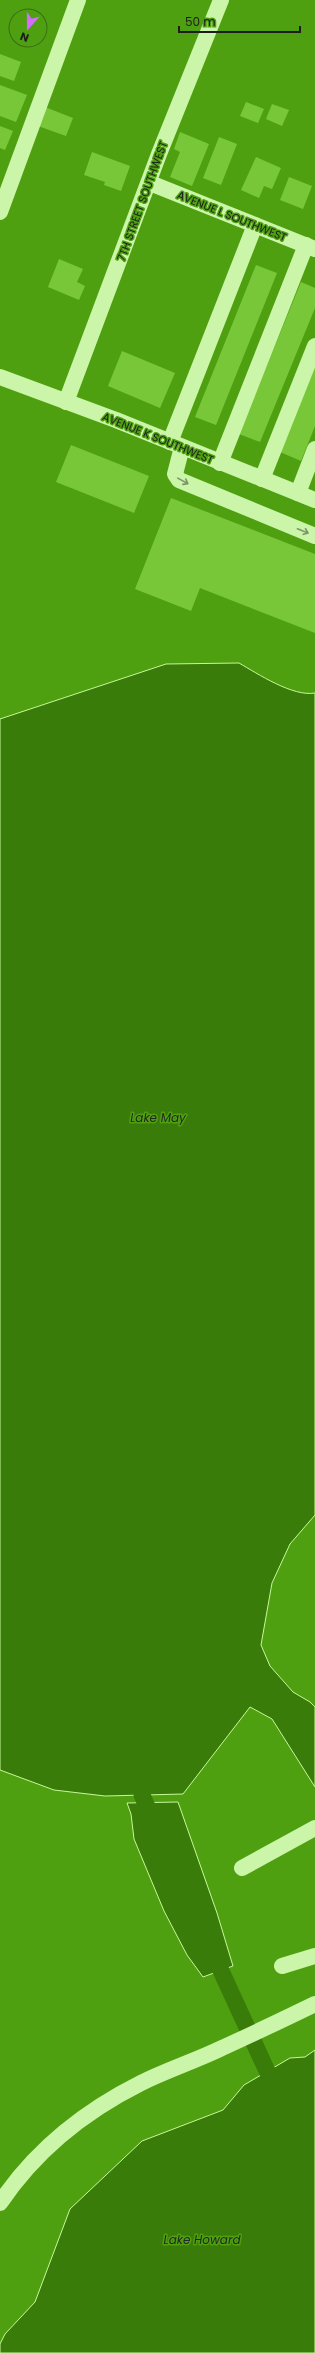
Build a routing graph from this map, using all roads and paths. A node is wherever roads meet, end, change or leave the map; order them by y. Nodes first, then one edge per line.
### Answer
1 (78, 0) edge
2 (221, 0) edge
3 (150, 183) junction
4 (0, 212) edge
5 (255, 225) junction
6 (310, 247) edge
7 (315, 346) edge
8 (0, 378) edge
9 (66, 402) junction
10 (176, 445) junction
11 (315, 449) edge
12 (220, 463) junction
13 (262, 479) junction
14 (298, 493) junction
15 (315, 500) edge
16 (315, 536) edge
17 (315, 1828) edge
18 (242, 1868) dead end
19 (315, 1956) edge
20 (282, 1966) dead end
21 (315, 2004) edge
22 (0, 2203) edge

1 - 4 street
2 - 3 street, 7TH STREET SOUTHWEST
3 - 5 street, AVENUE L SOUTHWEST
3 - 9 street, 7TH STREET SOUTHWEST
5 - 6 street, AVENUE L SOUTHWEST
5 - 10 street
6 - 12 street
7 - 13 street
8 - 9 street, AVENUE K SOUTHWEST
9 - 10 street, AVENUE K SOUTHWEST
10 - 12 street, AVENUE K SOUTHWEST
10 -> 16 street
11 - 14 street
12 - 13 street, AVENUE K SOUTHWEST
13 - 14 street, AVENUE K SOUTHWEST
14 - 15 street, AVENUE K SOUTHWEST
17 - 18 street
19 - 20 street
21 - 22 street

